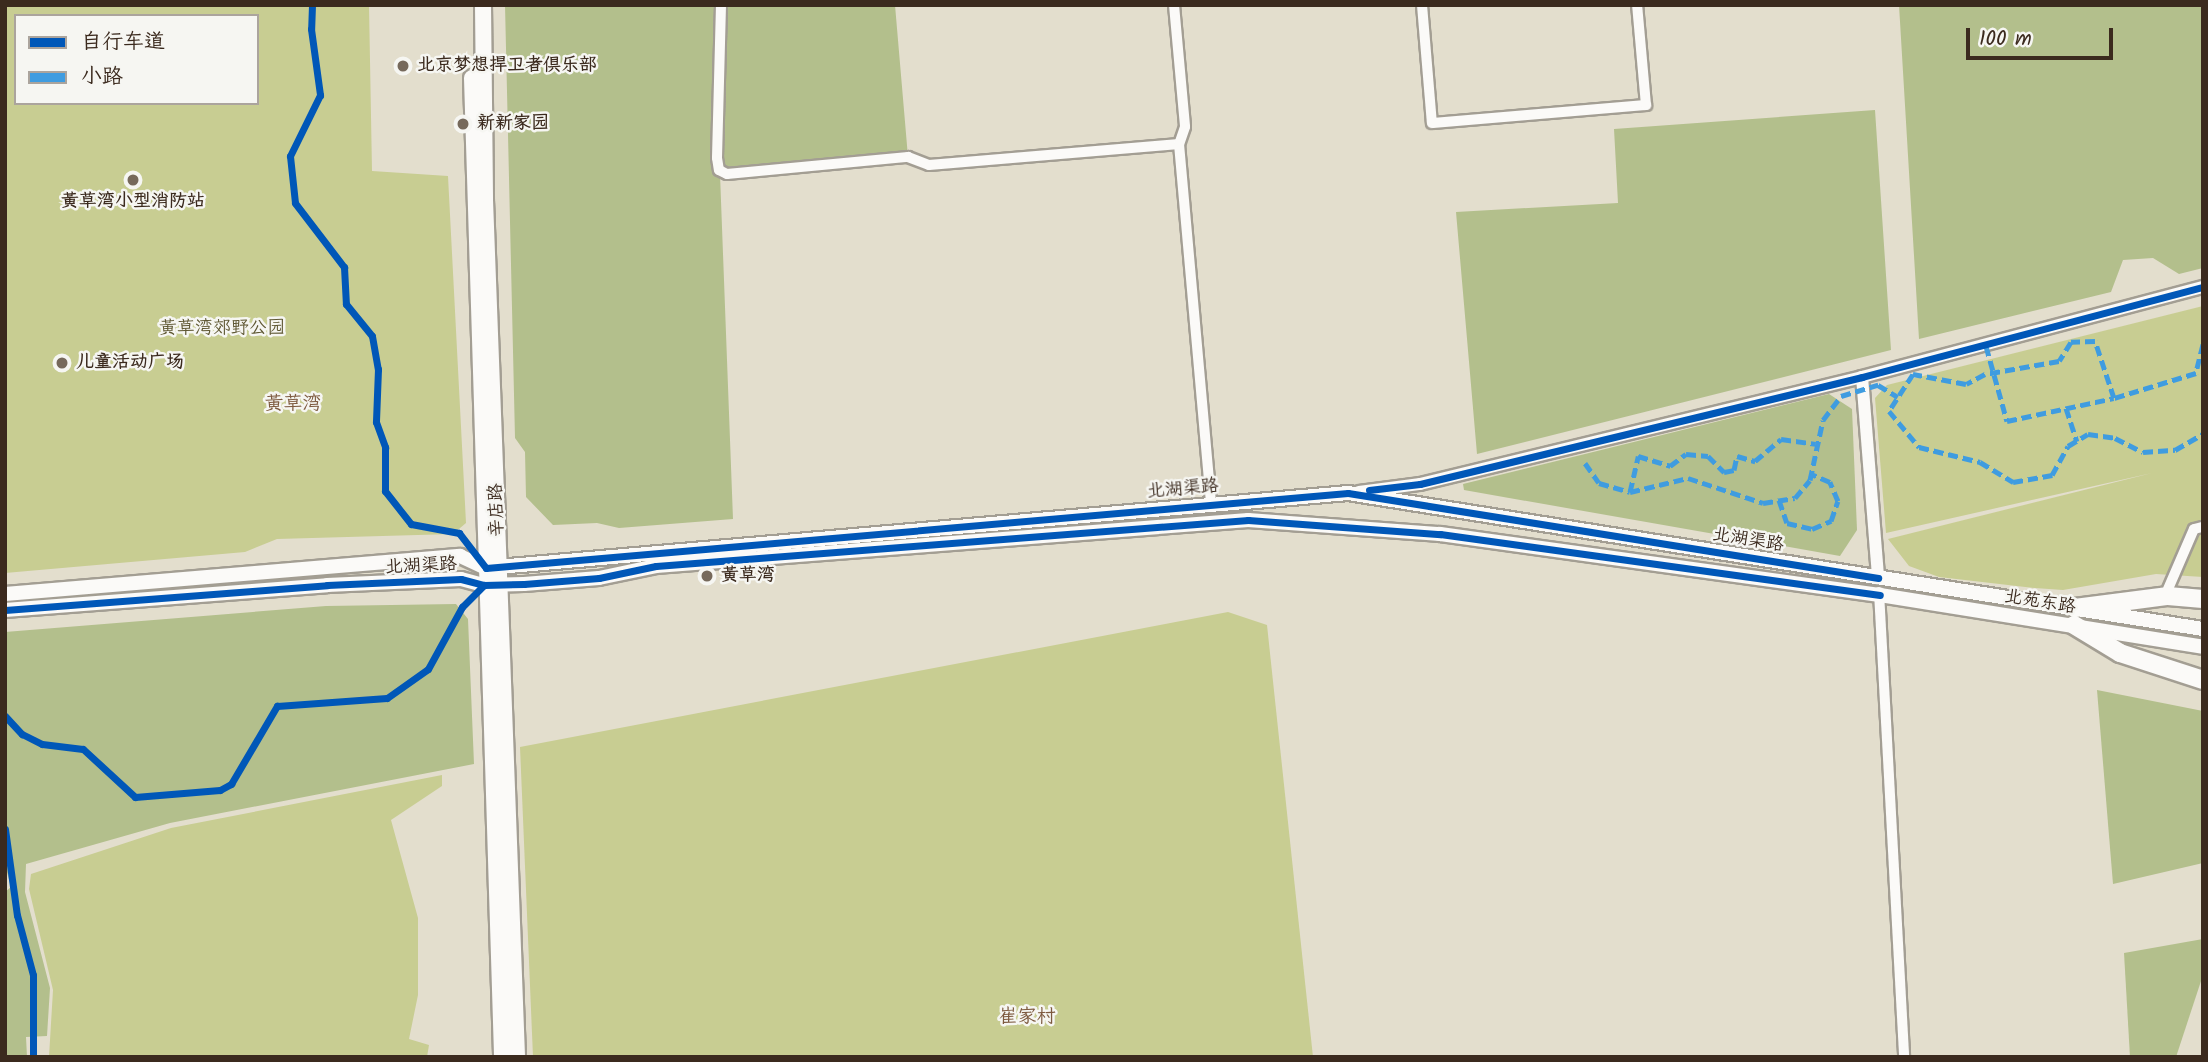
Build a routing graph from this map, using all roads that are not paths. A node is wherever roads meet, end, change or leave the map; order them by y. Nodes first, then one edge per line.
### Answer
1 (473, 5) edge
2 (483, 5) edge
3 (721, 5) edge
4 (1174, 5) edge
5 (1422, 5) edge
6 (1637, 5) edge
7 (1179, 144) junction
8 (2203, 286) edge
9 (1862, 377) junction
10 (1348, 493) junction
11 (1211, 503) junction
12 (2203, 527) edge
13 (493, 568) junction
14 (1878, 578) junction
15 (502, 584) junction
16 (484, 585) junction
17 (2168, 589) dead end
18 (5, 594) edge
19 (1880, 595) junction
20 (2203, 599) edge
21 (5, 610) edge
22 (2074, 617) junction
23 (2203, 629) edge
24 (2203, 647) edge
25 (2203, 680) edge
26 (502, 1057) edge
27 (517, 1057) edge
28 (1904, 1057) edge

1 - 13 main road, 辛店路
2 - 13 main road, 辛店路
3 - 7 street
4 - 7 street
5 - 6 street
7 - 11 street
8 - 9 street
9 - 10 street
9 - 14 street
10 - 11 main road, 北湖渠路
10 - 14 main road, 北湖渠路
11 - 13 main road, 北湖渠路
12 - 17 street
13 - 15 main road, 辛店路
13 - 16 main road, 辛店路
13 - 18 main road, 北湖渠路
14 - 19 street
14 - 22 main road, 北苑东路
15 - 16 main road, 北湖渠路
15 - 19 main road, 北湖渠路
15 - 27 main road, 辛店路
16 - 21 main road, 北湖渠路
16 - 26 main road, 辛店路
19 - 22 main road, 北苑东路
19 - 28 street
20 - 22 highway
22 - 23 main road, 北苑东路
22 - 24 main road, 北苑东路
22 - 25 highway

